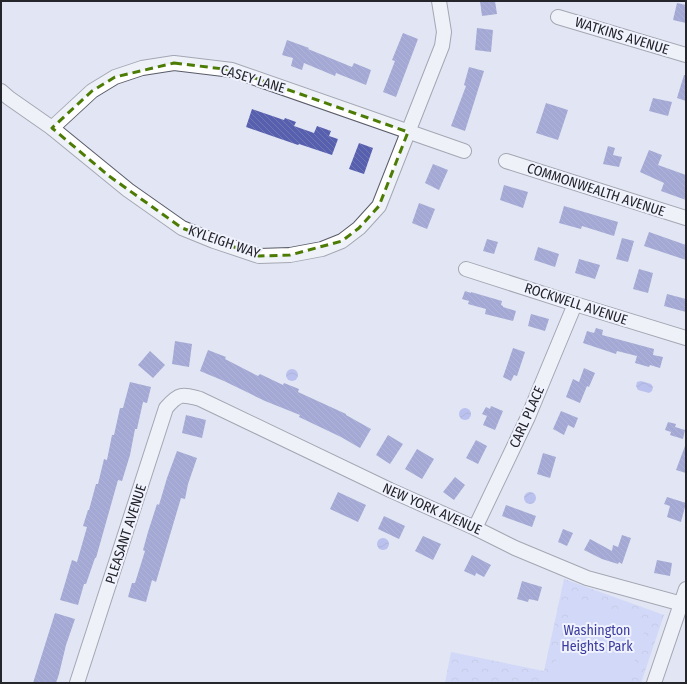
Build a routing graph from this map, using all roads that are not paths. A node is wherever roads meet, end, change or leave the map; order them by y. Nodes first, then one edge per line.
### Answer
1 (439, 1) edge
2 (558, 17) dead end
3 (686, 55) edge
4 (1, 91) edge
5 (52, 128) junction
6 (408, 132) junction
7 (464, 151) dead end
8 (506, 161) dead end
9 (686, 218) edge
10 (466, 268) dead end
11 (575, 304) junction
12 (686, 338) edge
13 (185, 395) joint
14 (475, 528) junction
15 (686, 589) edge
16 (684, 604) edge
17 (77, 683) edge
18 (654, 683) edge

1 - 6 street, KYLEIGH WAY
2 - 3 street, WATKINS AVENUE
4 - 5 street, KYLEIGH WAY
5 - 6 street, CASEY LANE
5 - 6 street, KYLEIGH WAY
6 - 7 street, CASEY LANE
8 - 9 street, COMMONWEALTH AVENUE
10 - 11 street, ROCKWELL AVENUE
11 - 12 street, ROCKWELL AVENUE
11 - 14 street, CARL PLACE
13 - 14 street, NEW YORK AVENUE
13 - 17 street, PLEASANT AVENUE
14 - 16 street, NEW YORK AVENUE
15 - 16 street
16 - 18 street

